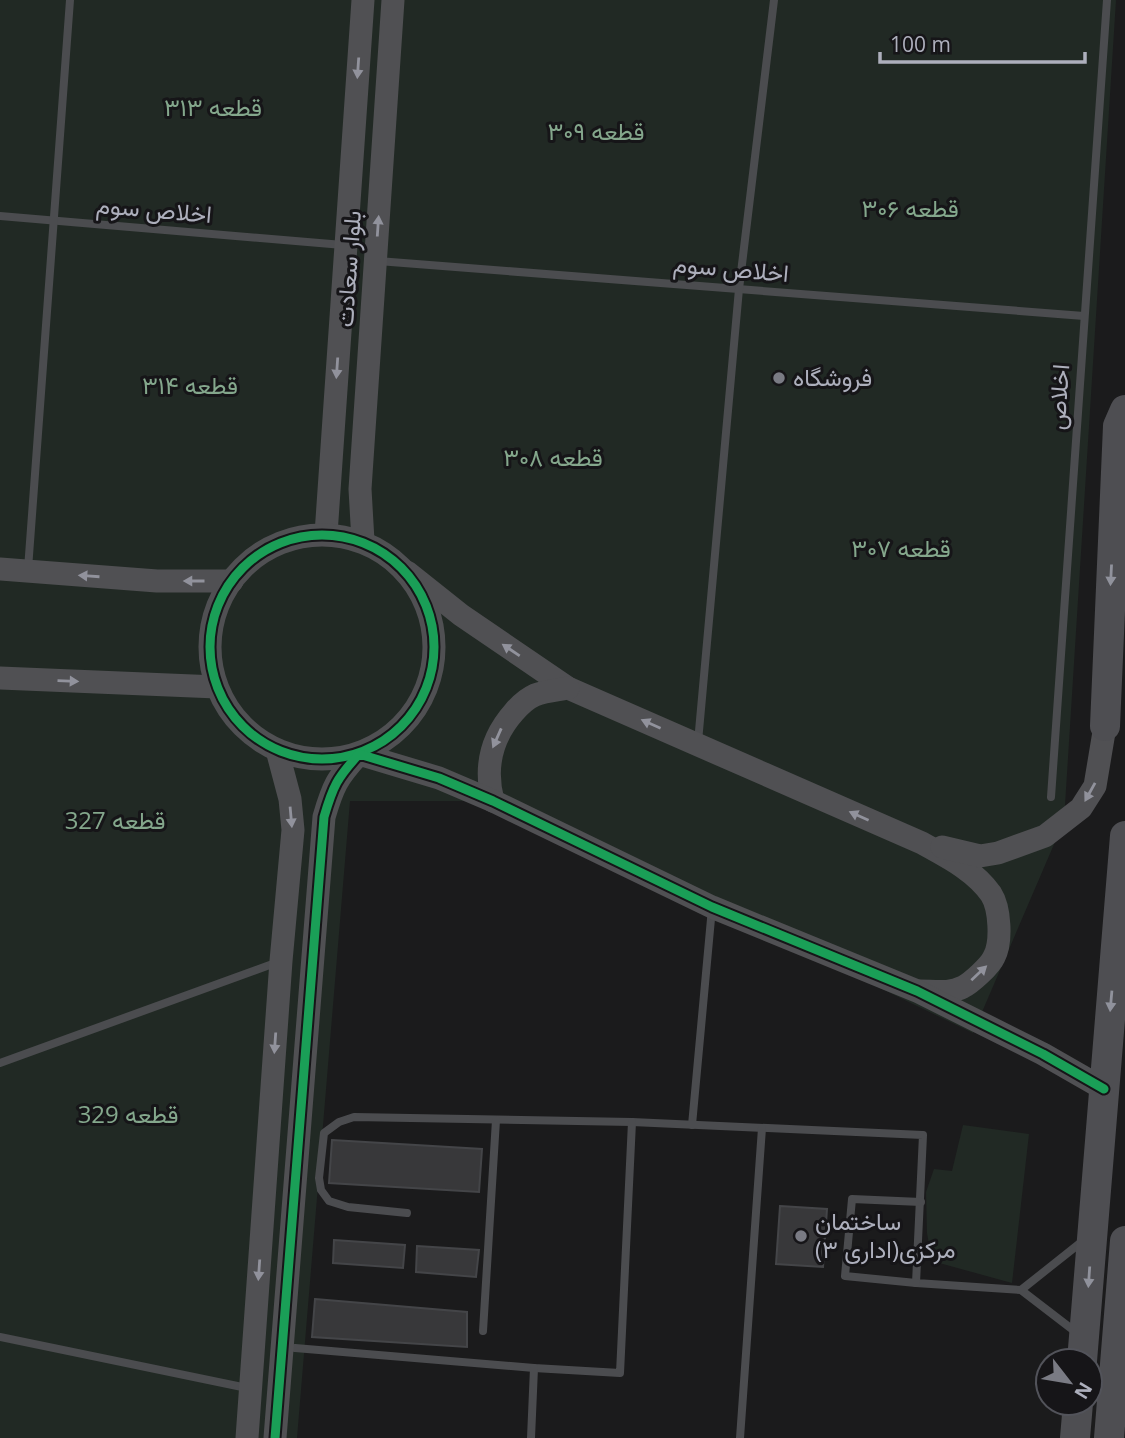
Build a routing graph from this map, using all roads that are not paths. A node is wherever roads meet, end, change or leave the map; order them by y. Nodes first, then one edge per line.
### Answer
1 (70, 0) edge
2 (363, 0) edge
3 (393, 0) edge
4 (774, 0) edge
5 (1107, 0) edge
6 (0, 216) edge
7 (54, 220) junction
8 (346, 246) junction
9 (375, 261) junction
10 (739, 289) junction
11 (1084, 316) junction
12 (1125, 410) edge
13 (326, 534) junction
14 (363, 541) junction
15 (0, 569) edge
16 (27, 571) junction
17 (407, 572) junction
18 (232, 581) junction
19 (0, 678) edge
20 (217, 687) junction
21 (568, 688) junction
22 (1105, 726) joint
23 (698, 745) junction
24 (277, 750) junction
25 (359, 754) junction
26 (1051, 797) dead end
27 (493, 801) junction
28 (1125, 835) edge
29 (922, 843) junction
30 (712, 907) junction
31 (281, 961) junction
32 (917, 991) junction
33 (0, 1063) edge
34 (1104, 1088) junction
35 (496, 1119) junction
36 (632, 1122) junction
37 (692, 1125) junction
38 (762, 1128) junction
39 (921, 1202) junction
40 (407, 1213) dead end
41 (1092, 1234) junction
42 (1125, 1241) edge
43 (916, 1283) junction
44 (1021, 1290) junction
45 (483, 1331) dead end
46 (0, 1337) edge
47 (1080, 1347) edge
48 (1083, 1347) edge
49 (295, 1348) dead end
50 (534, 1368) junction
51 (251, 1389) junction
52 (1077, 1417) edge
53 (247, 1438) edge
54 (275, 1438) edge
55 (531, 1438) edge
56 (740, 1438) edge
57 (1075, 1438) edge
58 (1109, 1438) edge

1 - 7 lane
2 -> 8 street, بلوار سعادت
9 -> 3 street, بلوار سعادت
4 - 10 lane
5 - 11 lane, اخلاص
6 - 7 lane, اخلاص سوم
7 - 8 lane, اخلاص سوم
7 - 16 lane
8 -> 13 street, بلوار سعادت
9 - 10 lane, اخلاص سوم
9 - 14 street, بلوار سعادت
10 - 11 lane, اخلاص سوم
10 - 23 lane
11 - 26 lane, اخلاص
12 -> 22 highway
13 - 14 street
13 - 18 street
14 - 17 street
15 - 16 street
18 -> 16 street
21 -> 17 street
17 - 25 street
18 - 20 street
19 -> 20 street
20 - 24 street
23 -> 21 street
21 -> 27 street
22 -> 29 street
29 -> 23 street
24 - 25 street
24 -> 31 street
25 - 27 street
25 - 54 street
27 - 30 street
28 -> 34 highway
32 -> 29 street
30 - 32 street
30 - 37 lane
31 - 33 lane
31 -> 51 street
32 - 34 street
34 - 41 highway
35 - 36 lane
35 - 40 lane
35 - 45 lane
36 - 37 lane
36 - 50 lane
37 - 38 lane
38 - 39 lane
38 - 56 lane
39 - 43 lane
39 - 43 lane
41 - 44 lane
41 -> 48 highway
42 - 58 highway
43 - 44 lane
44 - 47 lane
46 - 51 lane
49 - 50 lane
50 - 55 lane
51 - 53 street
52 - 57 highway

